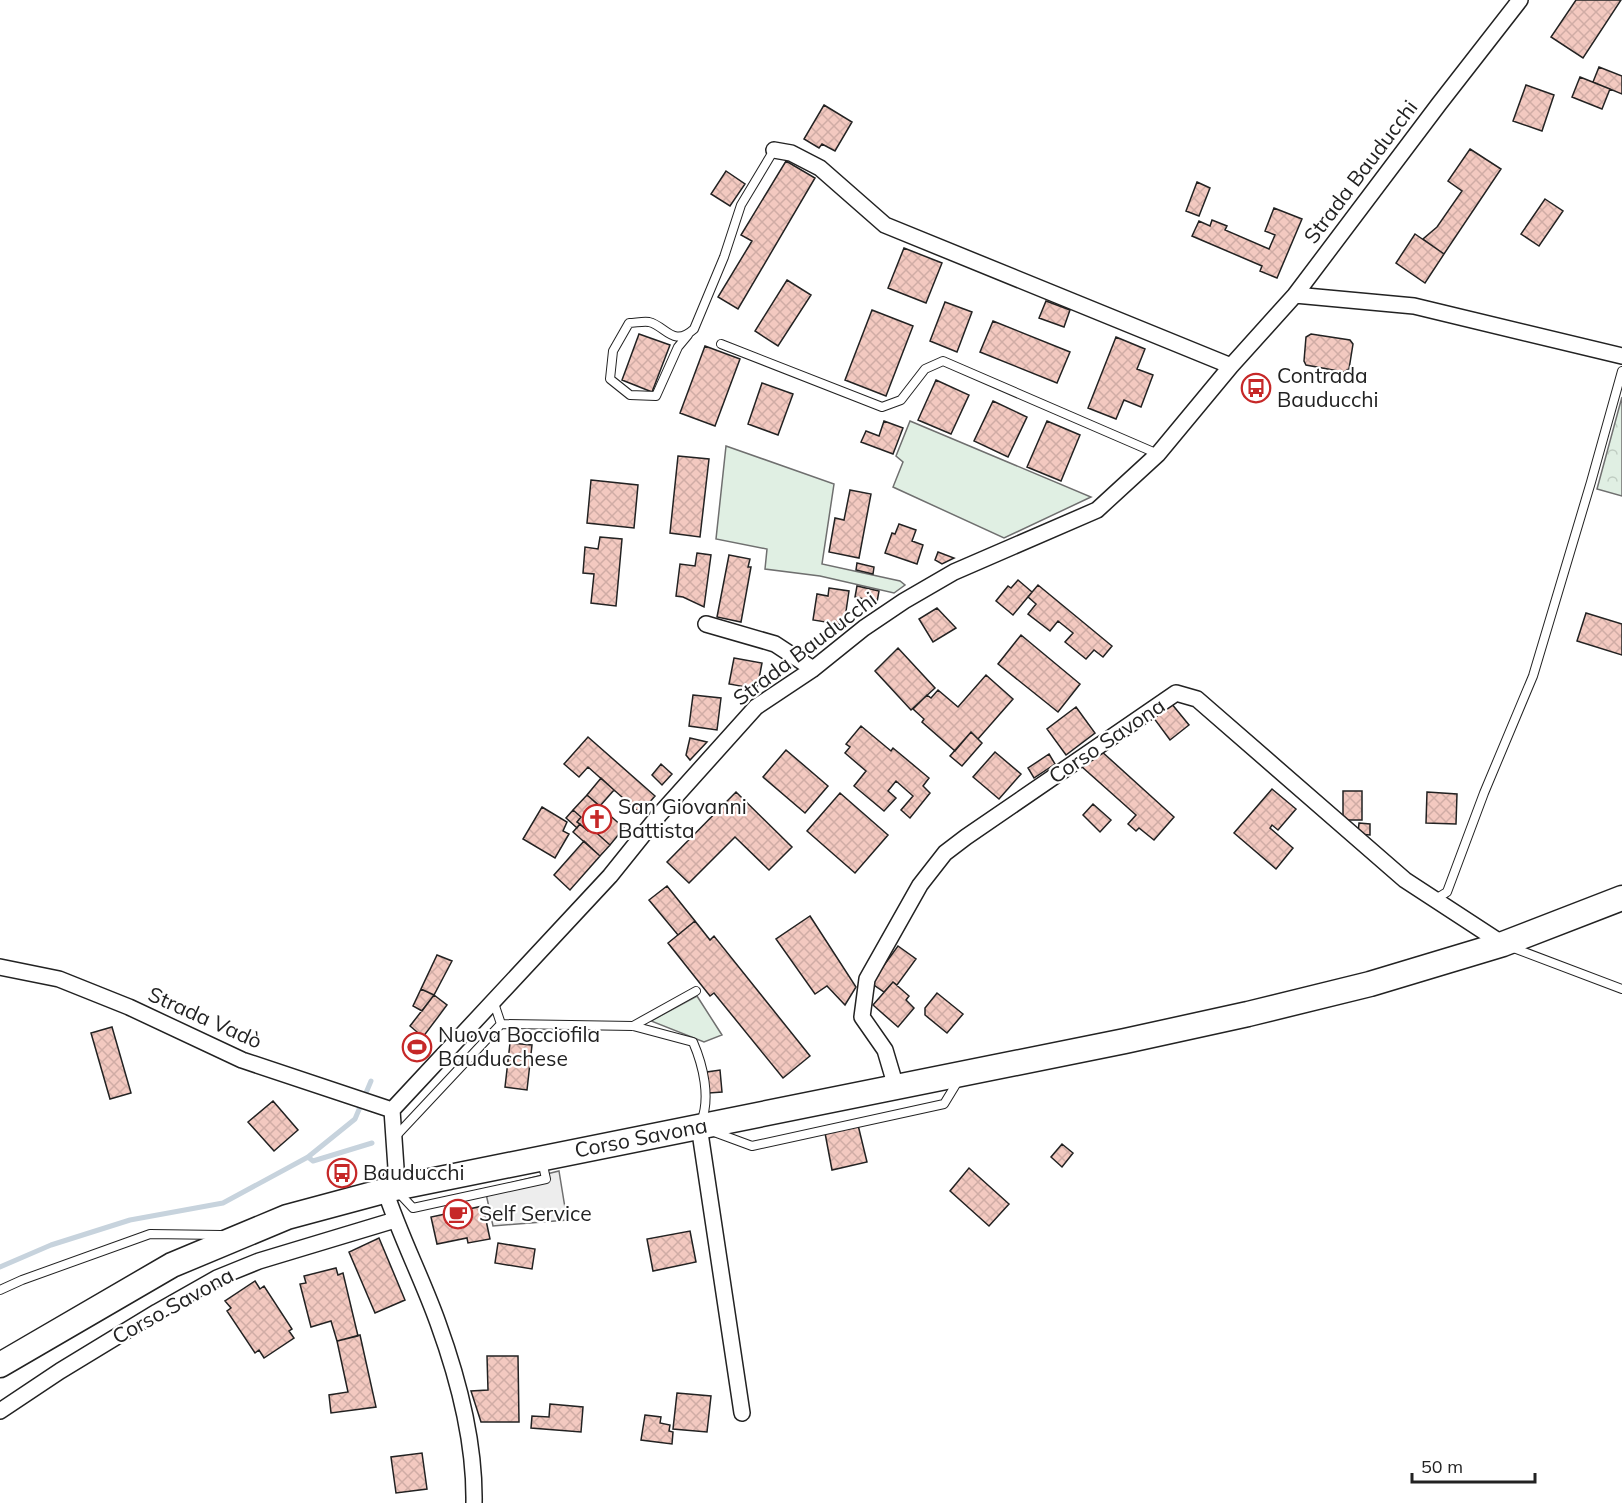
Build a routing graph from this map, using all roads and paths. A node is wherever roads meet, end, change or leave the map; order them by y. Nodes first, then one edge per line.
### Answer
1 (1520, 0) edge
2 (774, 150) joint
3 (1295, 295) junction
4 (688, 335) junction
5 (721, 344) dead end
6 (1622, 356) edge
7 (1231, 366) junction
8 (1622, 371) edge
9 (1158, 454) junction
10 (706, 624) dead end
11 (813, 669) junction
12 (1622, 898) edge
13 (1434, 900) junction
14 (1503, 944) junction
15 (0, 967) edge
16 (1622, 989) edge
17 (696, 991) dead end
18 (494, 1000) junction
19 (501, 1024) junction
20 (633, 1026) junction
21 (962, 1074) junction
22 (896, 1087) junction
23 (392, 1110) junction
24 (699, 1126) junction
25 (394, 1138) junction
26 (390, 1190) junction
27 (395, 1220) junction
28 (244, 1235) junction
29 (0, 1290) edge
30 (0, 1365) edge
31 (0, 1411) edge
32 (742, 1413) dead end
33 (474, 1503) edge

1 - 3 street, Strada Bauducchi
2 - 4 lane
2 - 7 street
3 - 6 street
3 - 7 street, Strada Bauducchi
4 - 4 lane
5 - 9 lane
7 - 9 street, Strada Bauducchi
8 - 13 lane
9 - 11 street, Strada Bauducchi
10 - 11 street
11 - 18 street, Strada Bauducchi
12 - 14 main road, Corso Savona
13 - 14 street, Corso Savona
13 - 22 street, Corso Savona
14 - 16 lane
14 - 21 main road, Corso Savona
15 - 23 street, Strada Vadò
17 - 20 lane
18 - 19 lane
18 - 23 street, Strada Bauducchi
19 - 20 lane
19 - 25 lane
20 - 24 lane
21 - 22 main road, Corso Savona
21 - 24 lane
22 - 24 main road, Corso Savona
23 - 25 street
24 - 26 main road, Corso Savona
24 - 32 street
25 - 26 street
26 - 27 street
26 - 28 main road, Corso Savona
27 - 31 street, Corso Savona
27 - 33 street
28 - 29 lane
28 - 30 main road, Corso Savona

